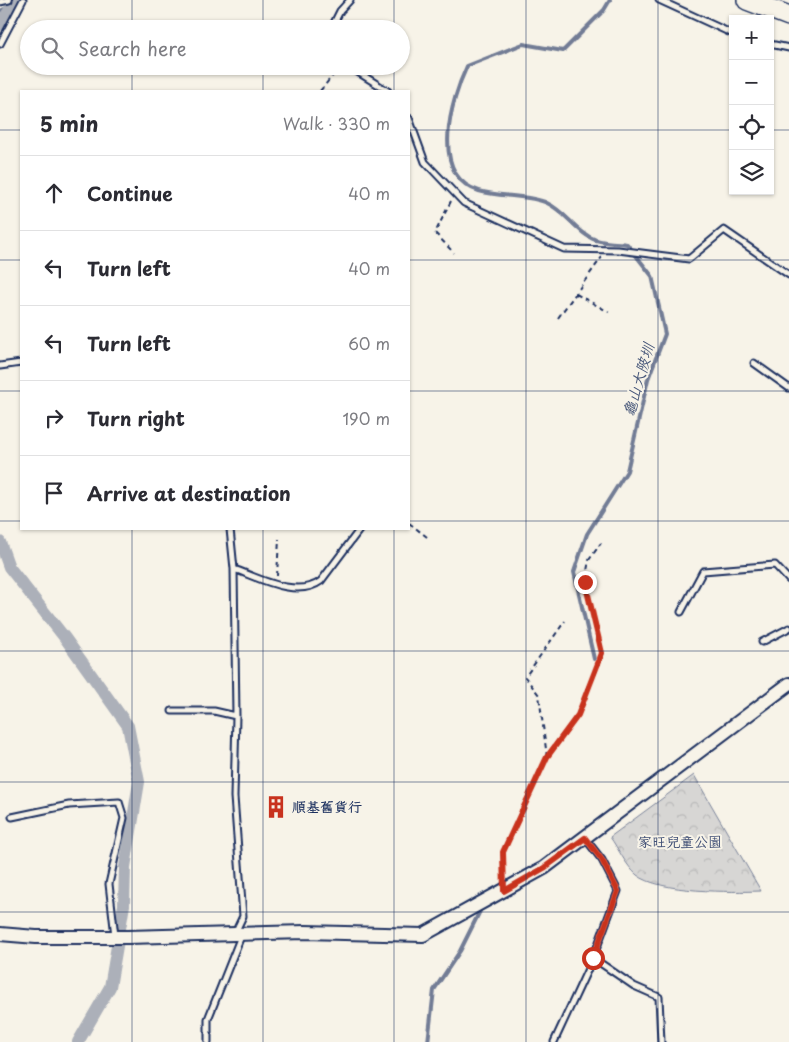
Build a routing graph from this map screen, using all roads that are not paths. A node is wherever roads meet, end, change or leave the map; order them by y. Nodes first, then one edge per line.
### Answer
1 (9, 0) edge
2 (23, 0) edge
3 (350, 0) edge
4 (659, 0) edge
5 (1, 2) edge
6 (750, 2) edge
7 (789, 8) edge
8 (789, 16) edge
9 (336, 20) edge
10 (729, 32) edge
11 (0, 44) edge
12 (774, 45) edge
13 (789, 48) edge
14 (362, 75) edge
15 (386, 90) edge
16 (410, 121) edge
17 (789, 275) edge
18 (20, 363) edge
19 (754, 363) dead end
20 (0, 366) edge
21 (789, 388) edge
22 (230, 530) edge
23 (359, 530) edge
24 (234, 569) junction
25 (789, 580) edge
26 (681, 612) dead end
27 (789, 628) edge
28 (762, 642) dead end
29 (789, 684) edge
30 (172, 712) dead end
31 (236, 716) junction
32 (12, 817) dead end
33 (585, 838) junction
34 (239, 933) junction
35 (0, 934) edge
36 (120, 936) junction
37 (593, 958) junction
38 (208, 1042) edge
39 (554, 1042) edge
40 (661, 1042) edge

1 - 5 lane
2 - 11 lane
3 - 9 lane
4 - 10 lane
6 - 7 highway
6 - 8 highway
12 - 13 lane
14 - 15 lane
16 - 17 lane
18 - 20 lane
19 - 21 lane
22 - 24 lane
23 - 24 lane
24 - 31 lane
25 - 26 lane
27 - 28 lane
29 - 33 street
30 - 31 lane
31 - 34 lane
32 - 36 lane
33 - 34 street
33 - 37 lane
34 - 36 street
34 - 38 lane
35 - 36 street
37 - 39 lane
37 - 40 lane

